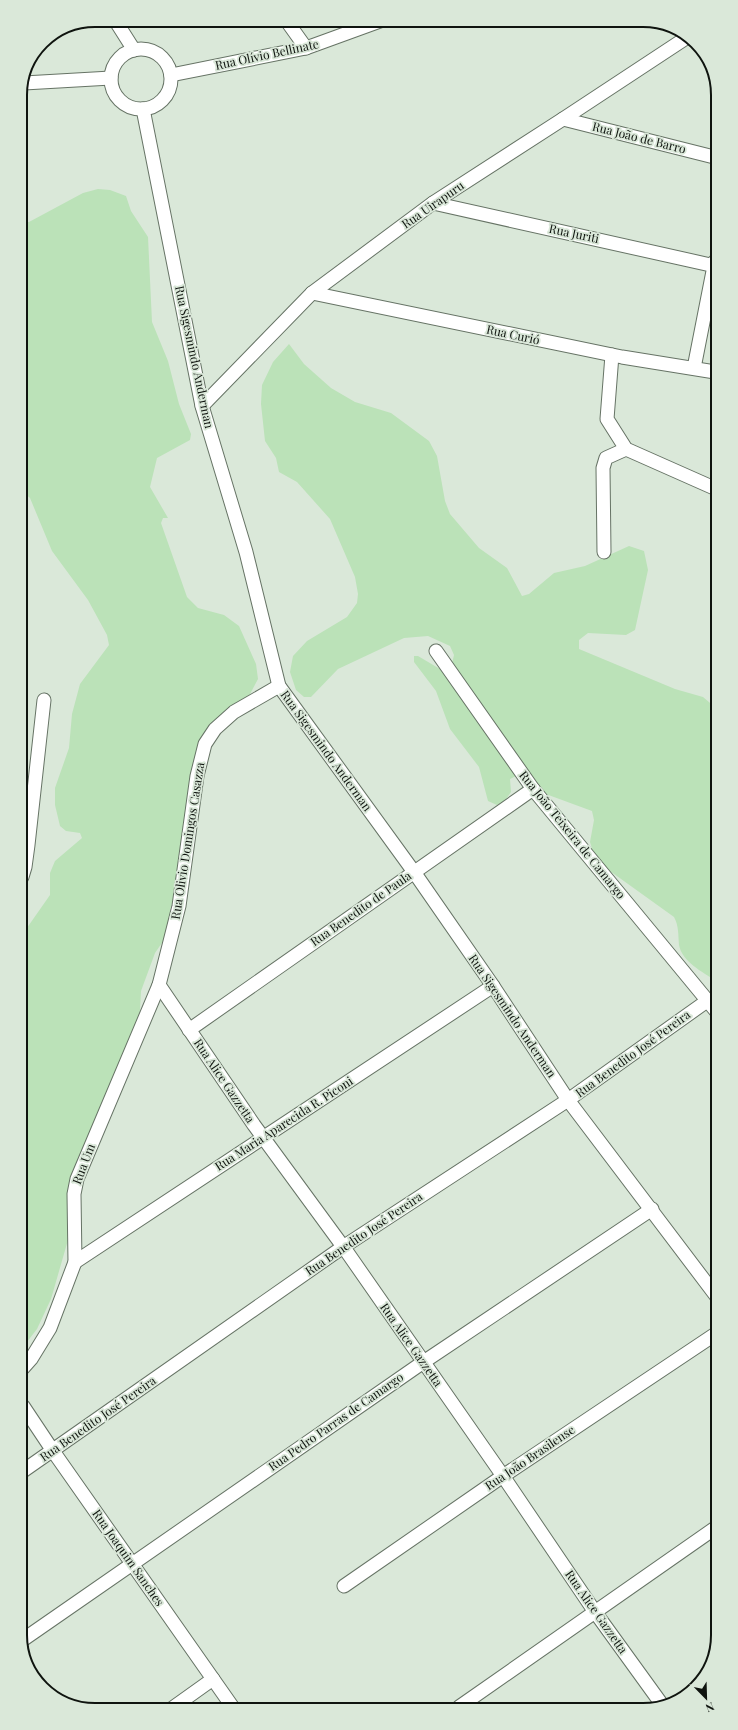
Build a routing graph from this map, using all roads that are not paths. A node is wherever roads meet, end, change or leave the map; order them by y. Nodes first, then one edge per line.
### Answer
1 (119, 27) edge
2 (291, 27) edge
3 (364, 27) edge
4 (684, 41) edge
5 (306, 48) junction
6 (134, 50) junction
7 (171, 75) junction
8 (111, 78) junction
9 (28, 83) edge
10 (143, 109) junction
11 (563, 119) junction
12 (711, 156) edge
13 (433, 203) junction
14 (711, 263) edge
15 (711, 280) edge
16 (312, 293) junction
17 (612, 355) junction
18 (694, 368) junction
19 (711, 371) edge
20 (202, 406) junction
21 (626, 449) junction
22 (711, 487) edge
23 (604, 552) dead end
24 (436, 651) dead end
25 (279, 686) junction
26 (44, 700) dead end
27 (533, 789) junction
28 (27, 816) edge
29 (414, 872) junction
30 (159, 984) junction
31 (493, 986) junction
32 (707, 1001) junction
33 (711, 1005) edge
34 (189, 1030) junction
35 (568, 1100) junction
36 (263, 1137) junction
37 (652, 1210) junction
38 (343, 1247) junction
39 (74, 1262) junction
40 (711, 1289) edge
41 (711, 1337) edge
42 (422, 1362) junction
43 (27, 1364) edge
44 (27, 1412) edge
45 (53, 1451) junction
46 (27, 1469) edge
47 (503, 1476) junction
48 (711, 1531) edge
49 (133, 1564) junction
50 (344, 1586) dead end
51 (595, 1612) junction
52 (27, 1637) edge
53 (213, 1680) junction
54 (659, 1701) edge
55 (180, 1703) edge
56 (230, 1703) edge
57 (465, 1703) edge

1 - 6 street
2 - 5 street
3 - 5 street, Rua Olívio Bellinate
4 - 11 street, Rua Uirapuru
5 - 7 street, Rua Olívio Bellinate
6 - 7 street
6 - 8 street
7 - 10 street
8 - 9 street
8 - 10 street
10 - 20 street, Rua Sigesmindo Anderman
11 - 12 street, Rua João de Barro
11 - 13 street, Rua Uirapuru
13 - 14 street, Rua Juriti
13 - 16 street, Rua Uirapuru
15 - 18 street
16 - 17 street, Rua Curió
16 - 20 street, Rua Uirapuru
17 - 18 street, Rua Curió
17 - 21 street
18 - 19 street, Rua Curió
20 - 25 street, Rua Sigesmindo Anderman
21 - 22 street
21 - 23 street
24 - 27 street, Rua João Teixeira de Camargo
25 - 29 street, Rua Sigesmindo Anderman
25 - 30 street, Rua Olivio Domingos Casazza
26 - 28 street
27 - 29 street, Rua Benedito de Paula
27 - 32 street, Rua João Teixeira de Camargo
29 - 31 street, Rua Sigesmindo Anderman
29 - 34 street, Rua Benedito de Paula
30 - 34 street, Rua Alice Gazzetta
30 - 39 street, Rua Um
31 - 35 street, Rua Sigesmindo Anderman
31 - 36 street, Rua Maria Aparecida R. Piconi
32 - 33 street, Rua João Teixeira de Camargo
32 - 35 street, Rua Benedito José Pereira
34 - 36 street, Rua Alice Gazzetta
35 - 37 street, Rua Sigesmindo Anderman
35 - 38 street, Rua Benedito José Pereira
36 - 38 street, Rua Alice Gazzetta
36 - 39 street, Rua Maria Aparecida R. Piconi
37 - 40 street, Rua Sigesmindo Anderman
37 - 42 street, Rua Pedro Parras de Camargo
38 - 42 street, Rua Alice Gazzetta
38 - 45 street, Rua Benedito José Pereira
39 - 43 street, Rua Um
41 - 47 street, Rua João Brasilense
42 - 47 street, Rua Alice Gazzetta
42 - 49 street, Rua Pedro Parras de Camargo
44 - 45 street, Rua Joaquim Sanches
45 - 46 street, Rua Benedito José Pereira
45 - 49 street, Rua Joaquim Sanches
47 - 50 street, Rua João Brasilense
47 - 51 street, Rua Alice Gazzetta
48 - 51 street
49 - 52 street, Rua Pedro Parras de Camargo
49 - 53 street, Rua Joaquim Sanches
51 - 54 street, Rua Alice Gazzetta
51 - 57 street
53 - 55 street
53 - 56 street, Rua Joaquim Sanches

